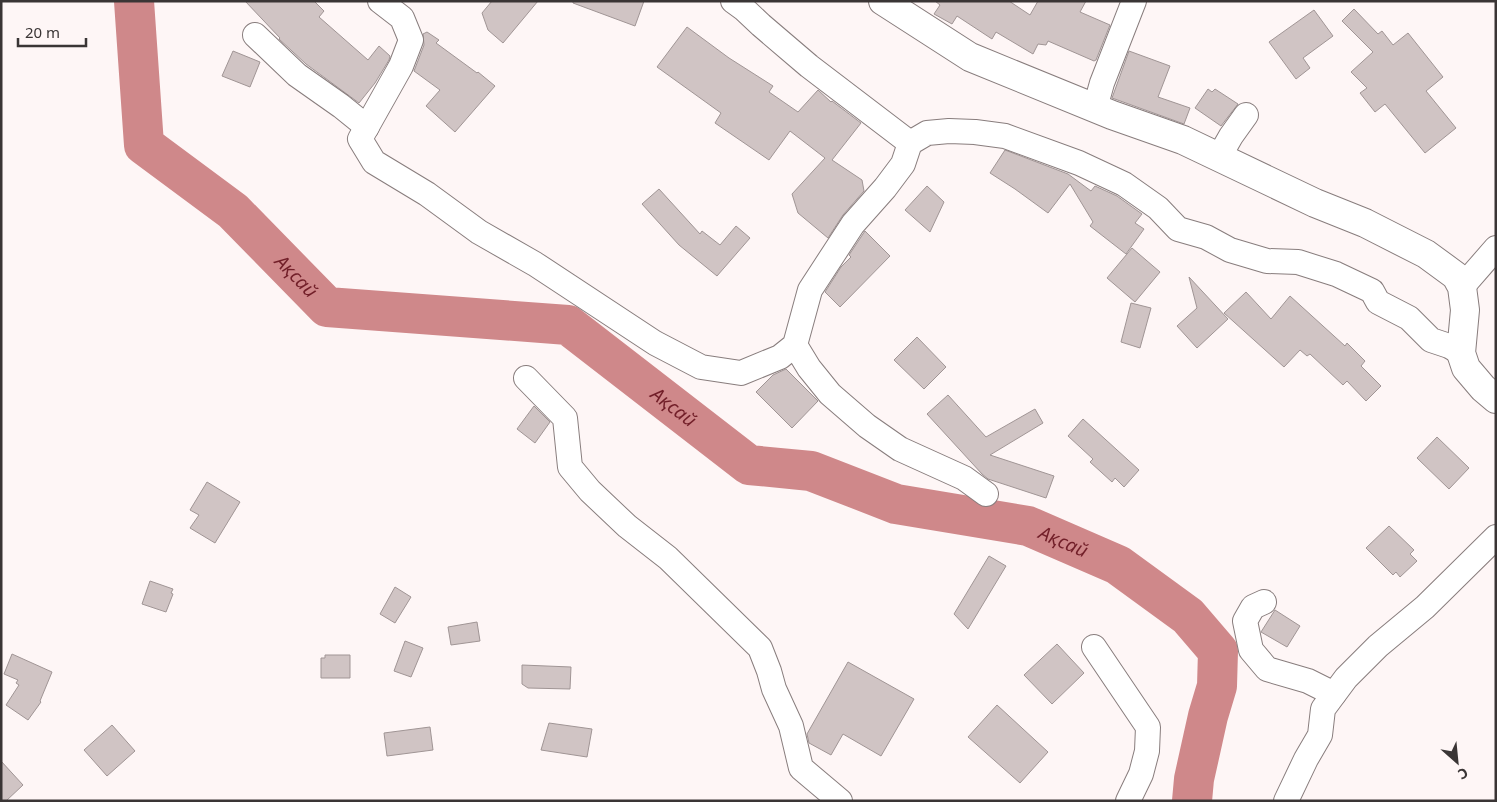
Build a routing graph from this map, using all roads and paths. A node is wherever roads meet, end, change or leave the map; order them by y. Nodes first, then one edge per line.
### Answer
1 (380, 1) edge
2 (733, 1) edge
3 (883, 1) edge
4 (1134, 1) edge
5 (255, 34) dead end
6 (1094, 108) junction
7 (1246, 114) dead end
8 (367, 127) junction
9 (910, 143) junction
10 (1219, 157) junction
11 (1496, 248) edge
12 (1462, 287) junction
13 (794, 345) junction
14 (1461, 353) junction
15 (526, 378) dead end
16 (1496, 399) edge
17 (986, 494) dead end
18 (1496, 537) edge
19 (1264, 602) dead end
20 (1094, 647) dead end
21 (1334, 694) junction
22 (840, 801) edge
23 (1128, 801) edge
24 (1286, 801) edge

1 - 8 street
2 - 9 street
3 - 6 street
4 - 6 street
5 - 8 street
6 - 10 street
7 - 10 street
8 - 13 street
9 - 13 street
9 - 14 street
10 - 12 street
11 - 12 street
12 - 14 street
13 - 17 street
14 - 16 street
15 - 22 street
18 - 21 street
19 - 21 street
20 - 23 street
21 - 24 street

